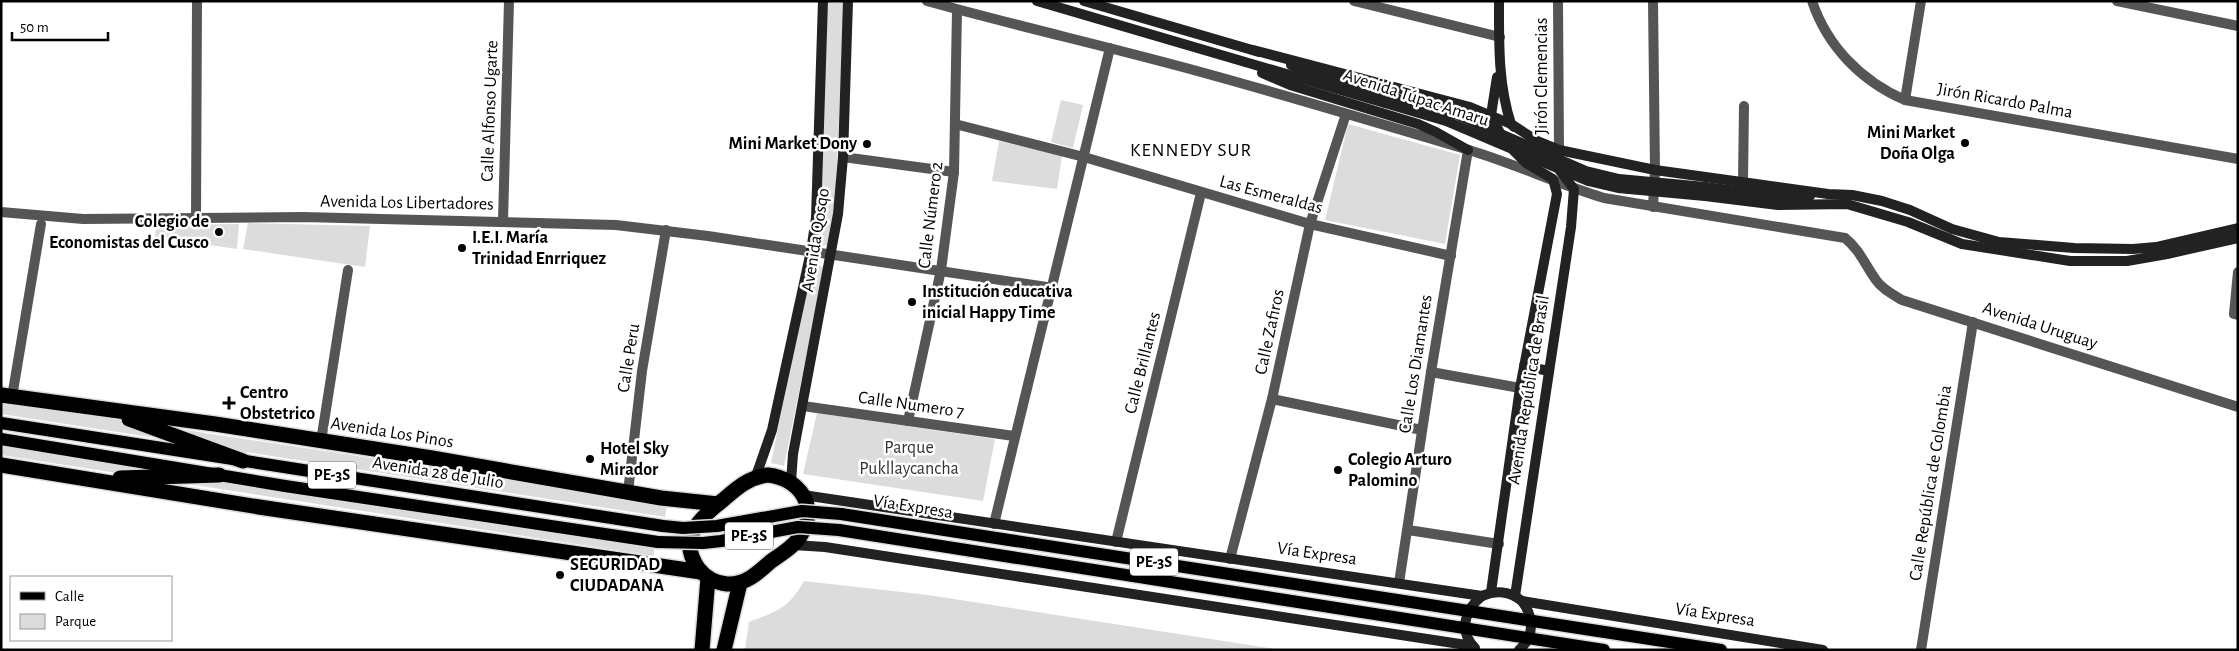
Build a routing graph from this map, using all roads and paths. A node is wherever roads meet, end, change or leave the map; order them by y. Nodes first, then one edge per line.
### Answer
1 (197, 1) edge
2 (509, 1) edge
3 (823, 1) edge
4 (848, 1) edge
5 (927, 1) edge
6 (1037, 1) edge
7 (1084, 1) edge
8 (1354, 1) edge
9 (1499, 1) edge
10 (1558, 1) edge
11 (1653, 1) edge
12 (1812, 1) edge
13 (1921, 1) edge
14 (2117, 1) edge
15 (957, 10) junction
16 (2238, 26) edge
17 (1500, 37) junction
18 (1110, 48) junction
19 (1253, 50) junction
20 (1227, 57) junction
21 (1500, 63) junction
22 (1496, 82) junction
23 (1386, 100) junction
24 (1905, 100) junction
25 (1470, 106) junction
26 (1744, 106) dead end
27 (1346, 114) junction
28 (1491, 115) junction
29 (956, 124) junction
30 (1511, 124) junction
31 (1468, 150) junction
32 (1559, 150) junction
33 (843, 157) junction
34 (1084, 157) junction
35 (2238, 159) edge
36 (1655, 170) junction
37 (954, 172) junction
38 (1553, 179) junction
39 (1743, 181) junction
40 (1574, 190) junction
41 (1705, 192) junction
42 (1201, 193) junction
43 (1828, 194) junction
44 (1653, 207) junction
45 (1, 212) edge
46 (196, 217) junction
47 (503, 221) junction
48 (41, 224) dead end
49 (1310, 224) junction
50 (2238, 228) edge
51 (666, 230) junction
52 (2238, 238) edge
53 (1855, 246) joint
54 (811, 251) junction
55 (832, 254) junction
56 (1451, 256) junction
57 (348, 270) dead end
58 (941, 270) junction
59 (2238, 272) edge
60 (1053, 288) junction
61 (2238, 315) edge
62 (1973, 322) junction
63 (1524, 366) junction
64 (1549, 370) junction
65 (1431, 372) junction
66 (1520, 388) junction
67 (5, 399) edge
68 (1272, 399) junction
69 (803, 406) junction
70 (2238, 407) edge
71 (102, 410) junction
72 (908, 421) junction
73 (1, 423) edge
74 (1422, 430) junction
75 (1014, 436) junction
76 (1, 439) edge
77 (321, 441) junction
78 (1, 456) edge
79 (242, 462) junction
80 (1, 465) edge
81 (46, 472) junction
82 (219, 475) junction
83 (756, 476) junction
84 (91, 480) junction
85 (791, 482) junction
86 (628, 492) junction
87 (803, 495) junction
88 (718, 504) junction
89 (841, 514) joint
90 (994, 524) junction
91 (839, 530) joint
92 (1408, 530) junction
93 (1116, 542) junction
94 (1499, 544) junction
95 (793, 545) junction
96 (1230, 559) junction
97 (704, 575) junction
98 (740, 583) junction
99 (1400, 583) junction
100 (1486, 594) junction
101 (1518, 599) junction
102 (1468, 610) junction
103 (1531, 620) junction
104 (1465, 628) junction
105 (1529, 638) junction
106 (1475, 648) edge
107 (702, 650) edge
108 (724, 650) edge
109 (1519, 650) edge
110 (1604, 650) edge
111 (1721, 650) edge
112 (1823, 650) edge
113 (1921, 650) edge

1 - 46 street
2 - 47 street, Calle Alfonso Ugarte
3 - 54 main road, Avenida Qosqo
4 - 33 main road, Avenida Qosqo
5 - 15 street, Avenida Túpac Amaru
6 - 20 main road, Avenida Túpac Amaru
7 - 19 main road, Avenida Túpac Amaru
8 - 17 street
9 - 17 main road
10 - 32 street, Jirón Clemencias
11 - 36 street
12 - 24 street, Jirón Ricardo Palma
13 - 24 street
14 - 16 street
15 - 18 street, Avenida Túpac Amaru
15 - 29 street, Calle Número 2
17 - 21 main road
18 - 27 street, Avenida Túpac Amaru
18 - 34 street
19 - 23 main road, Avenida Túpac Amaru
19 - 25 main road
20 - 23 main road, Avenida Túpac Amaru
20 - 31 main road
21 - 22 main road
21 - 30 main road
22 - 25 main road
22 - 28 main road
23 - 41 main road, bridge
24 - 35 street, Jirón Ricardo Palma
25 - 28 main road
26 - 39 street
27 - 31 street, Avenida Túpac Amaru
27 - 49 street, Calle Zafiros
28 - 30 main road
28 - 38 main road
29 - 34 street, Las Esmeraldas
29 - 37 street, Calle Número 2
30 - 32 main road
30 - 40 main road
31 - 38 street, Avenida Túpac Amaru
31 - 56 street, Calle Los Diamantes
32 - 36 main road
33 - 37 street
33 - 55 main road, Avenida Qosqo
34 - 42 street, Las Esmeraldas
34 - 60 street
36 - 39 main road
36 - 44 street
37 - 58 street, Calle Número 2
38 - 40 street, Avenida Túpac Amaru
38 - 63 main road, Avenida República de Brasil
39 - 43 main road
40 - 44 street, Avenida Túpac Amaru
40 - 64 main road, Avenida República de Brasil
41 - 43 main road
41 - 52 main road
42 - 49 street, Las Esmeraldas
42 - 93 street, Calle Brillantes
43 - 50 main road
44 - 53 street, Avenida Túpac Amaru
45 - 46 street, Avenida Los Libertadores
46 - 47 street, Avenida Los Libertadores
47 - 51 street, Avenida Los Libertadores
48 - 67 street
49 - 56 street, Las Esmeraldas
49 - 68 street, Calle Zafiros
51 - 54 street, Avenida Los Libertadores
51 - 86 street, Calle Peru
53 - 62 street, Avenida Uruguay
54 - 55 street, Avenida Los Libertadores
54 - 83 main road, Avenida Qosqo
55 - 58 street, Avenida Los Libertadores
55 - 69 main road, Avenida Qosqo
56 - 65 street, Calle Los Diamantes
57 - 77 street
58 - 60 street, Avenida Los Libertadores
58 - 72 street, Calle Número 2
59 - 61 street
60 - 75 street
62 - 70 street, Avenida Uruguay
62 - 113 street, Calle República de Colombia
63 - 64 main road
63 - 66 main road, Avenida República de Brasil
64 - 101 main road, Avenida República de Brasil
65 - 66 street
65 - 74 street, Calle Los Diamantes
66 - 94 main road, Avenida República de Brasil
67 - 71 highway, Avenida Los Pinos
68 - 74 street
68 - 96 street, Calle Zafiros
69 - 72 street, Calle Numero 7
69 - 85 main road, Avenida Qosqo
71 - 77 highway, Avenida Los Pinos
71 - 79 highway
72 - 75 street, Calle Numero 7
73 - 79 main road, Avenida 28 de Julio / PE-3S
74 - 92 street, Calle Los Diamantes
75 - 90 street
76 - 82 main road, Avenida 28 de Julio / PE-3S
77 - 86 highway, Avenida Los Pinos
78 - 81 highway
79 - 89 main road, Avenida 28 de Julio / PE-3S, bridge
80 - 81 highway
81 - 84 highway
82 - 84 highway
82 - 91 main road, Avenida 28 de Julio / PE-3S, bridge
83 - 85 highway
83 - 88 highway
84 - 97 highway
85 - 87 highway
86 - 88 highway, Avenida Los Pinos
87 - 90 main road, Vía Expresa / PE-3S
87 - 95 highway
88 - 97 highway
89 - 102 main road, Vía Expresa / PE-3S
90 - 93 main road, Vía Expresa / PE-3S
91 - 104 main road, Vía Expresa / PE-3S
92 - 94 street
92 - 99 street, Calle Los Diamantes
93 - 96 main road, Vía Expresa / PE-3S
94 - 100 main road, Avenida República de Brasil
95 - 98 highway
95 - 106 main road, PE-3S
96 - 99 main road, Vía Expresa / PE-3S
97 - 98 highway
97 - 107 highway
98 - 108 highway
99 - 100 main road, Vía Expresa / PE-3S
100 - 101 main road, Vía Expresa / PE-3S
100 - 102 main road
101 - 103 main road
101 - 112 main road, Vía Expresa / PE-3S
102 - 103 main road, Vía Expresa / PE-3S
102 - 104 main road
103 - 105 main road
103 - 111 main road, Vía Expresa / PE-3S
104 - 105 main road, Vía Expresa / PE-3S
104 - 106 main road
105 - 109 main road
105 - 110 main road, Vía Expresa / PE-3S

